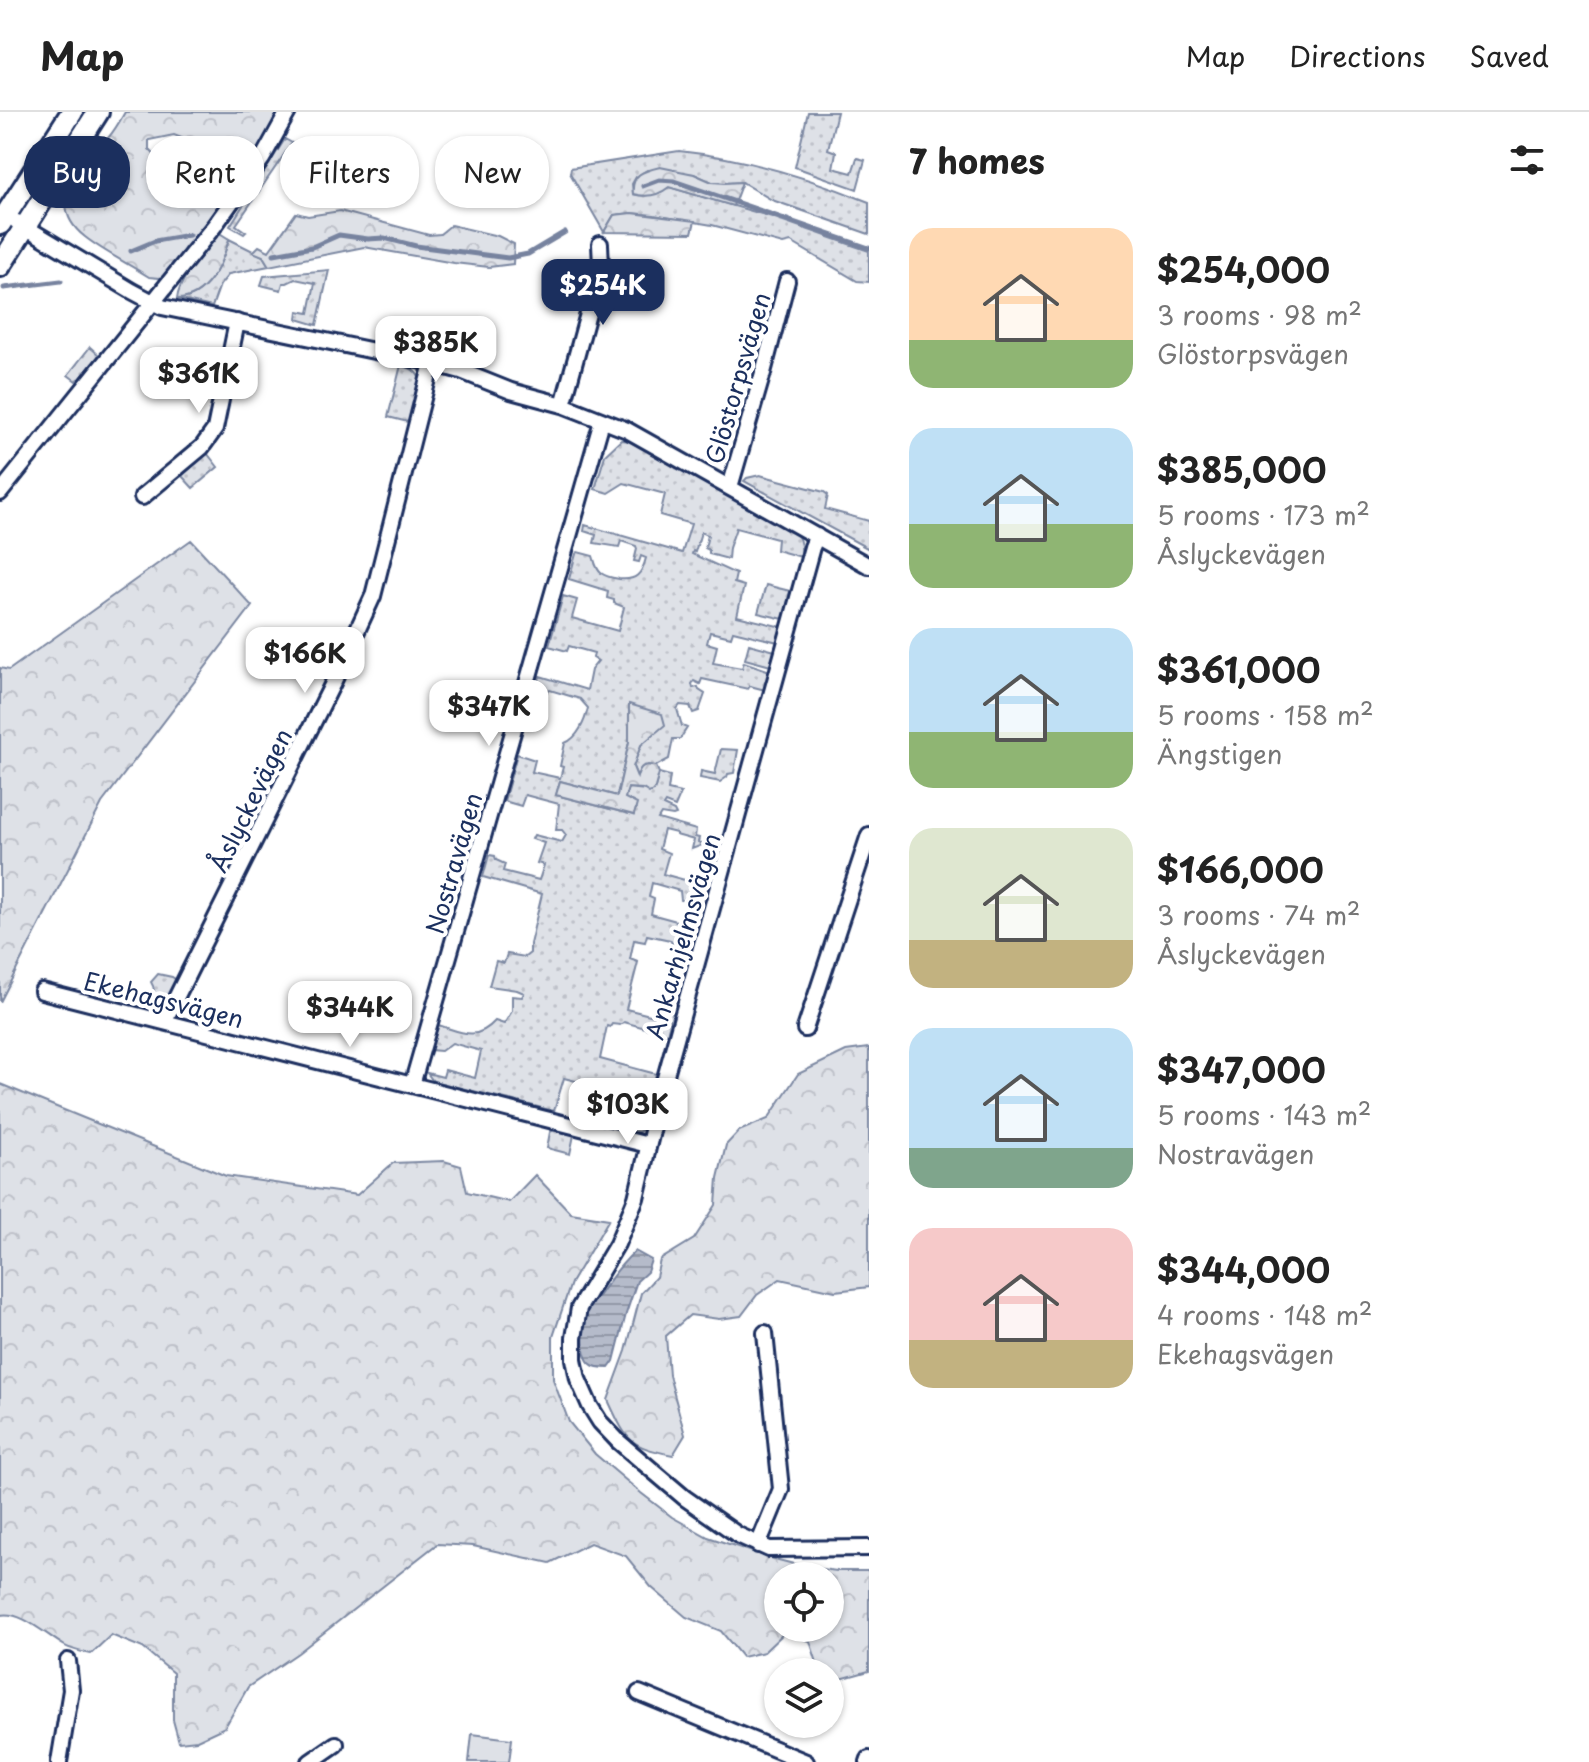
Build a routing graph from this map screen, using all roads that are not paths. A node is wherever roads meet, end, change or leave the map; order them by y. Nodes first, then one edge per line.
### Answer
1 (72, 112) edge
2 (98, 112) edge
3 (288, 112) edge
4 (3, 220) edge
5 (25, 226) junction
6 (600, 244) dead end
7 (0, 266) edge
8 (787, 281) dead end
9 (153, 302) junction
10 (237, 322) junction
11 (432, 363) junction
12 (563, 405) junction
13 (602, 421) junction
14 (730, 487) junction
15 (0, 493) edge
16 (142, 497) dead end
17 (817, 536) junction
18 (869, 566) edge
19 (869, 835) edge
20 (42, 991) dead end
21 (164, 1022) junction
22 (805, 1029) dead end
23 (412, 1085) junction
24 (648, 1145) junction
25 (765, 1333) dead end
26 (758, 1545) junction
27 (869, 1548) edge
28 (68, 1661) dead end
29 (639, 1693) dead end
30 (336, 1744) dead end
31 (59, 1762) edge
32 (310, 1762) edge
33 (806, 1762) edge

1 - 4 main road
2 - 5 main road
3 - 9 street
4 - 5 street, Glöstorpsvägen
5 - 7 main road
5 - 9 street, Glöstorpsvägen
6 - 12 street
8 - 14 street, Glöstorpsvägen
9 - 10 street, Glöstorpsvägen
9 - 15 street
10 - 11 street, Glöstorpsvägen
10 - 16 street
11 - 12 street, Glöstorpsvägen
11 - 21 street, Åslyckevägen
12 - 13 street, Glöstorpsvägen
13 - 14 street, Glöstorpsvägen
13 - 23 street, Nostravägen
14 - 17 street, Glöstorpsvägen
17 - 18 street, Glöstorpsvägen
17 - 24 street, Ankarhjelmsvägen
19 - 22 street
20 - 21 street, Ekehagsvägen
21 - 23 street, Ekehagsvägen
23 - 24 street, Ekehagsvägen
24 - 26 street, Ankarhjelmsvägen
25 - 26 street
26 - 27 street, Ankarhjelmsvägen
28 - 31 street
29 - 33 street
30 - 32 street

